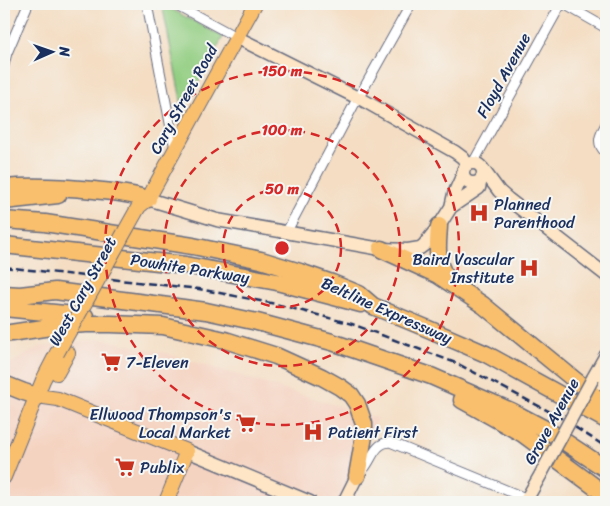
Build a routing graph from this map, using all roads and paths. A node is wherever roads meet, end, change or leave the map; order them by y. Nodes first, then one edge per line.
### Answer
1 (28, 4) edge
2 (147, 4) edge
3 (175, 4) edge
4 (255, 4) edge
5 (411, 4) edge
6 (563, 4) edge
7 (606, 28) edge
8 (236, 37) junction
9 (5, 53) edge
10 (4, 65) edge
11 (358, 98) junction
12 (606, 124) edge
13 (175, 149) junction
14 (606, 153) edge
15 (474, 174) junction
16 (4, 188) edge
17 (95, 190) junction
18 (499, 191) junction
19 (4, 201) edge
20 (145, 205) junction
21 (451, 207) junction
22 (4, 220) edge
23 (440, 226) junction
24 (286, 233) junction
25 (4, 245) edge
26 (381, 249) junction
27 (606, 276) edge
28 (4, 286) edge
29 (455, 286) junction
30 (54, 291) junction
31 (4, 294) edge
32 (373, 306) junction
33 (4, 308) edge
34 (141, 325) junction
35 (4, 334) edge
36 (606, 355) edge
37 (431, 376) junction
38 (600, 378) edge
39 (4, 384) edge
40 (37, 396) junction
41 (606, 410) edge
42 (606, 420) edge
43 (187, 452) junction
44 (606, 469) edge
45 (357, 476) junction
46 (4, 477) edge
47 (606, 495) edge
48 (531, 501) edge
49 (166, 502) edge
50 (310, 502) edge
51 (344, 502) edge

1 - 9 street
2 - 13 street
3 - 8 street
4 - 8 main road, Cary Street Road
5 - 11 street
6 - 7 street
6 - 15 street, Floyd Avenue
8 - 11 street
8 - 13 main road, Cary Street Road
9 - 10 street
11 - 15 street
11 - 24 street
12 - 14 street
13 - 20 main road, Cary Street Road
15 - 18 street
15 - 18 street
15 - 21 street, Floyd Avenue
15 - 21 street, Floyd Avenue
16 - 17 highway
17 - 19 highway
17 - 20 highway
18 - 27 street
20 - 24 street, Floyd Avenue
20 - 40 main road, West Cary Street, bridge
21 - 23 street, Floyd Avenue
22 - 32 highway, Beltline Expressway
23 - 26 street, Floyd Avenue
23 - 29 highway
24 - 26 street, Floyd Avenue
25 - 32 highway, Powhite Parkway
26 - 29 highway
28 - 30 highway
29 - 41 highway
30 - 31 highway
30 - 37 highway
32 - 42 highway, Beltline Expressway
33 - 34 highway
34 - 35 highway
34 - 45 highway
36 - 38 street, Grove Avenue
37 - 44 highway
37 - 47 highway
38 - 48 street, Grove Avenue
39 - 40 highway
40 - 43 main road
40 - 46 main road, West Cary Street
43 - 49 main road
43 - 50 street
45 - 48 street
45 - 51 street

